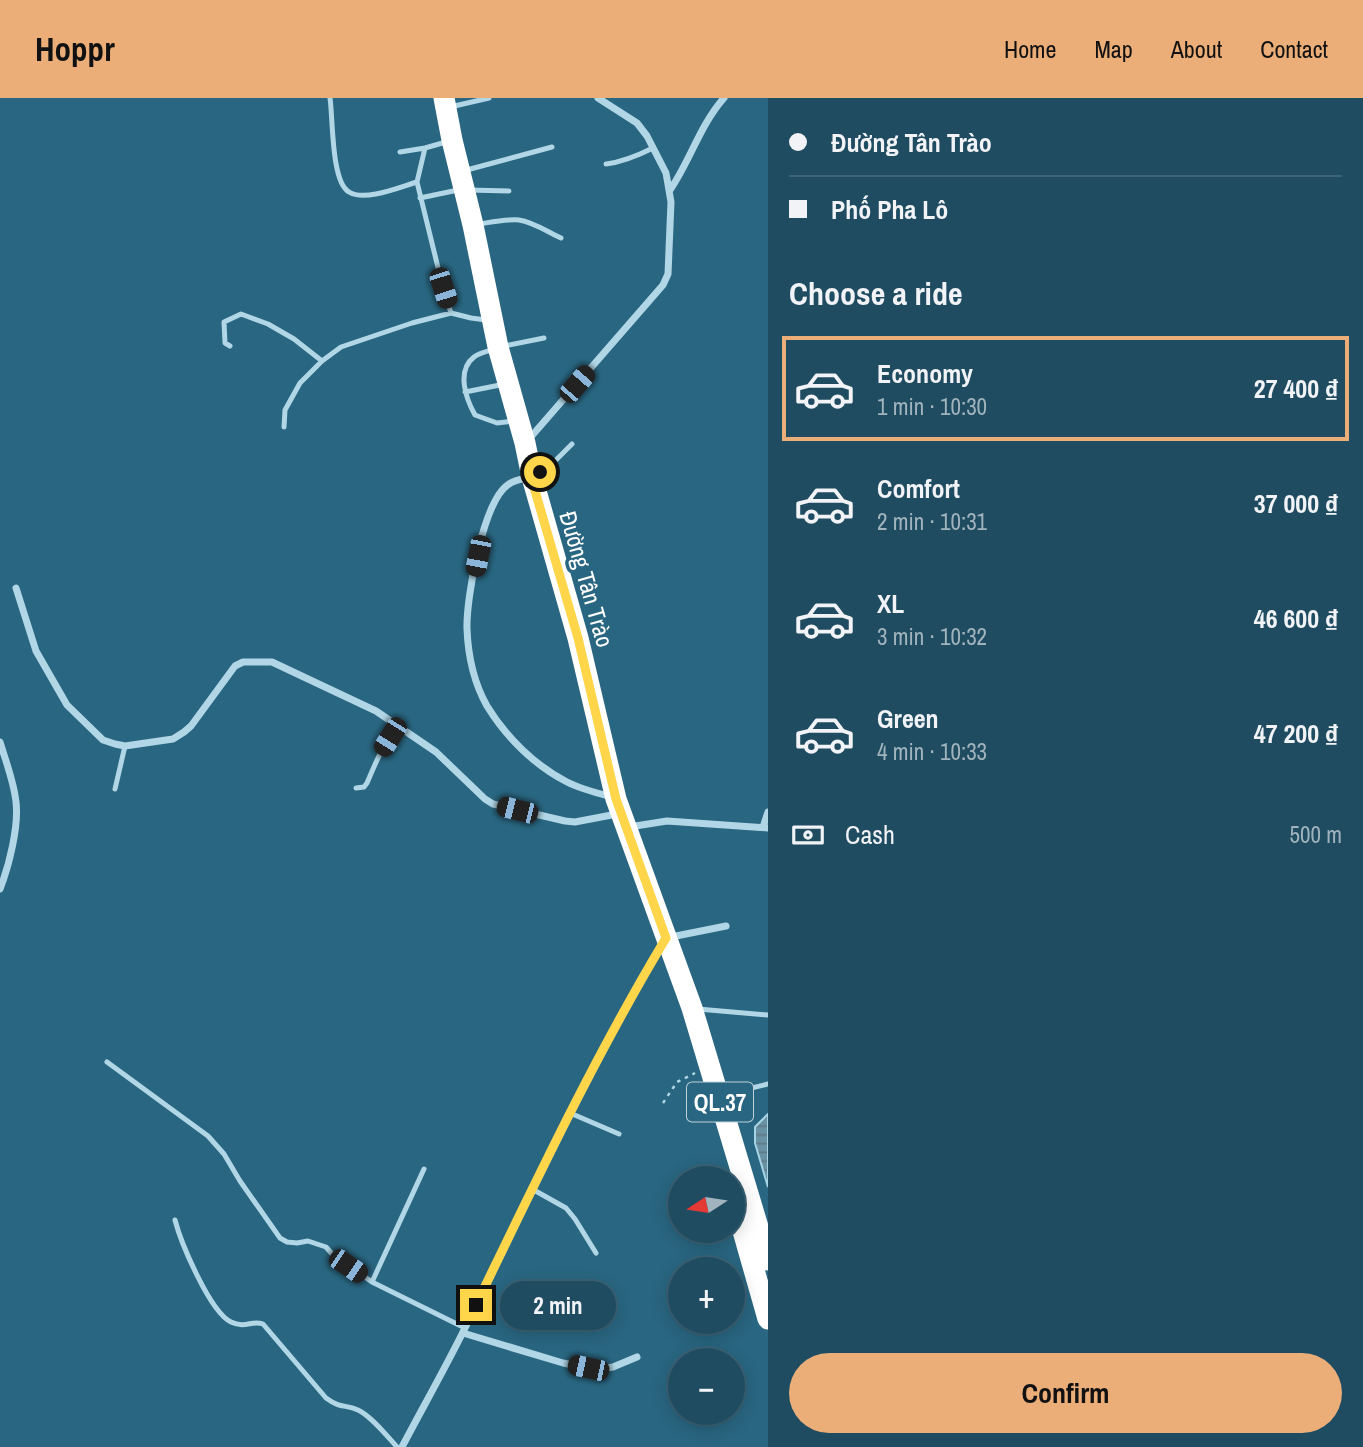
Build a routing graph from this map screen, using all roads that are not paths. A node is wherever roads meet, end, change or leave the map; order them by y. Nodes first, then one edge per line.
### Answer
1 (330, 98) edge
2 (489, 98) edge
3 (598, 98) edge
4 (724, 98) edge
5 (445, 103) edge
6 (452, 140) junction
7 (552, 147) dead end
8 (425, 148) junction
9 (653, 148) junction
10 (400, 152) dead end
11 (606, 164) dead end
12 (462, 180) junction
13 (417, 182) junction
14 (670, 190) junction
15 (509, 191) dead end
16 (420, 198) junction
17 (473, 225) junction
18 (561, 238) dead end
19 (451, 313) junction
20 (492, 321) junction
21 (544, 338) dead end
22 (230, 346) dead end
23 (498, 347) junction
24 (322, 361) junction
25 (508, 384) junction
26 (465, 392) junction
27 (518, 421) junction
28 (284, 427) dead end
29 (525, 443) junction
30 (572, 444) dead end
31 (531, 477) junction
32 (16, 588) dead end
33 (400, 727) junction
34 (0, 743) edge
35 (125, 746) junction
36 (356, 788) dead end
37 (115, 789) dead end
38 (768, 812) edge
39 (621, 813) junction
40 (766, 827) edge
41 (0, 889) edge
42 (726, 926) dead end
43 (668, 942) junction
44 (692, 1009) junction
45 (768, 1015) edge
46 (107, 1062) dead end
47 (768, 1084) edge
48 (719, 1096) junction
49 (570, 1112) junction
50 (619, 1134) dead end
51 (724, 1166) edge
52 (424, 1168) dead end
53 (532, 1189) junction
54 (175, 1220) dead end
55 (746, 1227) edge
56 (596, 1253) dead end
57 (764, 1270) edge
58 (372, 1282) junction
59 (768, 1319) edge
60 (464, 1331) junction
61 (637, 1357) dead end
62 (400, 1447) edge

1 - 13 lane
2 - 5 lane
3 - 9 street
4 - 14 street
5 - 6 highway, Đường Tân Trào / QL.37
6 - 8 lane
6 - 12 highway, Đường Tân Trào / QL.37
7 - 12 lane
8 - 10 lane
8 - 13 lane
9 - 11 lane
9 - 14 street
12 - 15 lane
12 - 16 lane
12 - 17 highway, Đường Tân Trào / QL.37
13 - 16 lane
14 - 29 street
16 - 19 lane
17 - 18 lane
17 - 20 highway, Đường Tân Trào / QL.37
19 - 20 lane
19 - 24 lane
20 - 23 highway, Đường Tân Trào / QL.37
21 - 23 lane
22 - 24 lane
23 - 25 highway, Đường Tân Trào / QL.37
23 - 26 lane
24 - 28 lane
25 - 26 lane
25 - 27 highway, Đường Tân Trào / QL.37
26 - 27 lane
27 - 29 highway, Đường Tân Trào / QL.37
29 - 31 highway, Đường Tân Trào / QL.37
30 - 31 lane
31 - 39 highway, Đường Tân Trào / QL.37
31 - 39 street
32 - 35 street
33 - 35 street
33 - 36 lane
33 - 39 street
34 - 41 street
35 - 37 lane
38 - 40 street
39 - 40 street
39 - 43 highway, Đường Tân Trào / QL.37
42 - 43 street
43 - 44 highway, Đường Tân Trào / QL.37
43 - 49 street
43 - 51 highway, Đường Tân Trào / QL.37
44 - 45 lane
44 - 48 highway, Đường Tân Trào / QL.37
46 - 58 lane
47 - 48 lane
48 - 57 highway, Đường Tân Trào / QL.37
49 - 50 lane
49 - 53 street
52 - 58 lane
53 - 56 lane
53 - 60 street
54 - 62 lane
55 - 57 highway, Đường Tân Trào / QL.37
57 - 59 highway, Đường Tân Trào / QL.37
58 - 60 lane
60 - 61 street
60 - 62 street

